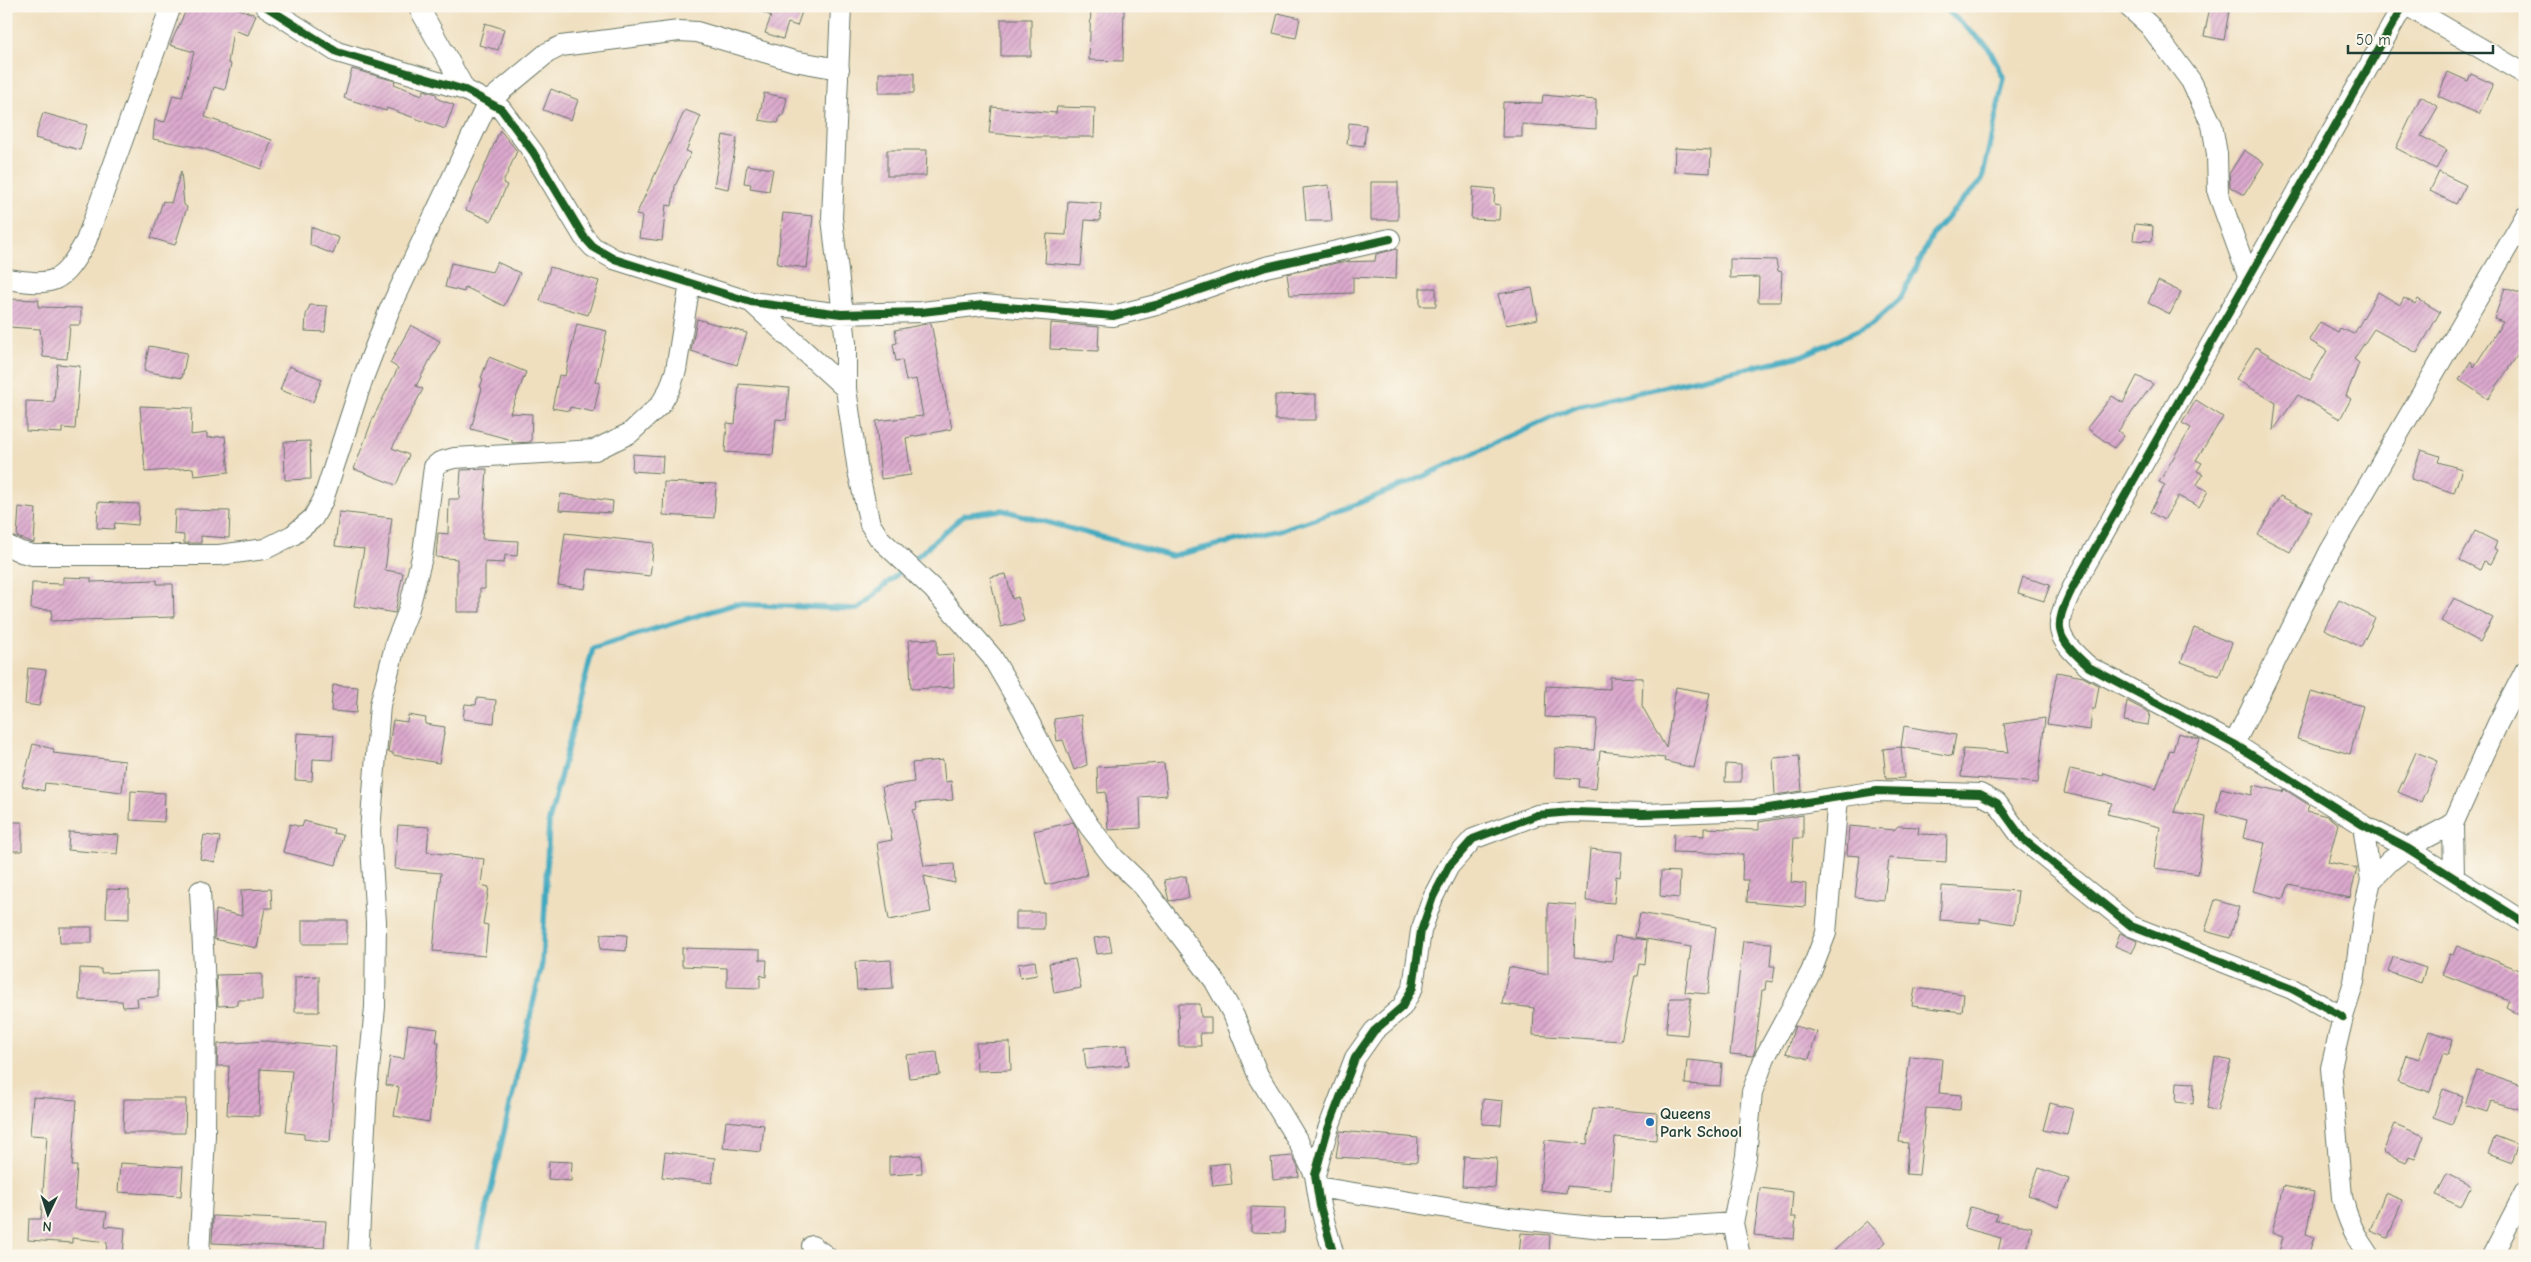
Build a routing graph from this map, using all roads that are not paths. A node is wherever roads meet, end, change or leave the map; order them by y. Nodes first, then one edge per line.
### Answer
1 (171, 6) edge
2 (265, 6) edge
3 (418, 6) edge
4 (841, 6) edge
5 (2128, 6) edge
6 (2403, 6) edge
7 (2408, 6) edge
8 (839, 69) junction
9 (2525, 74) edge
10 (465, 90) junction
11 (488, 102) junction
12 (2525, 217) edge
13 (1390, 239) dead end
14 (2248, 276) junction
15 (6, 279) edge
16 (690, 283) junction
17 (751, 302) junction
18 (841, 314) junction
19 (846, 388) junction
20 (6, 545) edge
21 (2525, 671) edge
22 (2234, 744) junction
23 (1838, 797) junction
24 (2453, 824) junction
25 (2363, 825) junction
26 (2407, 848) junction
27 (2454, 878) junction
28 (2370, 881) junction
29 (200, 891) dead end
30 (2525, 923) edge
31 (2343, 1016) junction
32 (1316, 1181) junction
33 (2525, 1192) edge
34 (1733, 1223) junction
35 (198, 1256) edge
36 (358, 1256) edge
37 (1334, 1256) edge
38 (1740, 1256) edge
39 (2369, 1256) edge
40 (2492, 1256) edge

1 - 15 street
2 - 10 street
3 - 10 street
4 - 8 street
5 - 14 street
6 - 14 street
7 - 9 street
8 - 11 street
8 - 18 street
10 - 11 street
11 - 16 street
11 - 20 street
12 - 22 street
13 - 18 street
14 - 22 street
16 - 17 street
16 - 36 street
17 - 18 street
17 - 19 street
18 - 19 street
19 - 32 street
21 - 24 street
22 - 25 street
23 - 31 street
23 - 32 street
23 - 34 street
24 - 26 street
24 - 27 street
25 - 26 street
25 - 28 street
26 - 27 street
26 - 28 street
27 - 30 street
28 - 31 street
29 - 35 street
31 - 39 street
32 - 34 street
32 - 37 street
33 - 40 street
34 - 38 street

